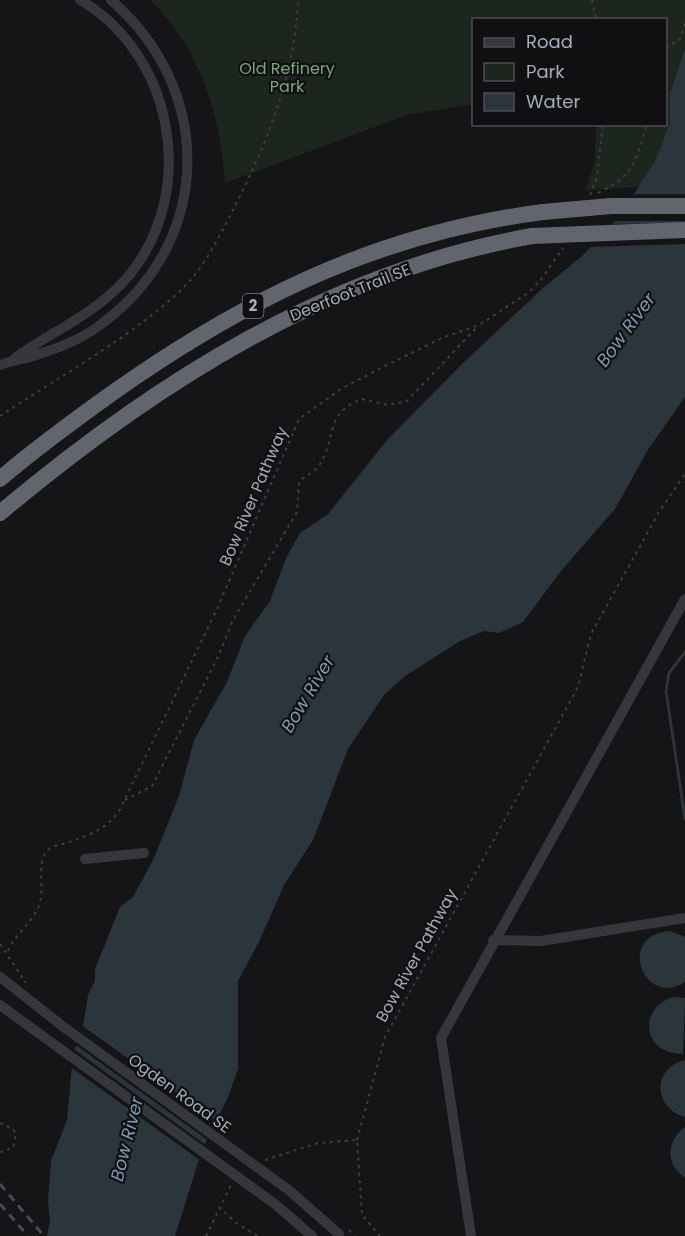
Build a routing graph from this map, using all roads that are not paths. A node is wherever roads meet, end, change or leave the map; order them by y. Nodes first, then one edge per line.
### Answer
1 (80, 0) edge
2 (111, 0) edge
3 (685, 206) edge
4 (685, 230) edge
5 (12, 360) junction
6 (0, 365) edge
7 (0, 479) edge
8 (0, 513) edge
9 (685, 598) edge
10 (144, 853) dead end
11 (85, 859) dead end
12 (685, 918) edge
13 (493, 940) junction
14 (0, 977) edge
15 (0, 1005) edge
16 (340, 1235) edge
17 (312, 1236) edge
18 (471, 1236) edge

1 - 5 street
2 - 5 street
3 - 7 highway, Deerfoot Trail SE / 2, bridge
4 - 8 highway, Deerfoot Trail SE / 2, bridge
5 - 6 street
9 - 13 street
10 - 11 street
12 - 13 street
13 - 18 street
14 - 16 street, Ogden Road SE, bridge
15 - 17 street, Ogden Road SE, bridge

